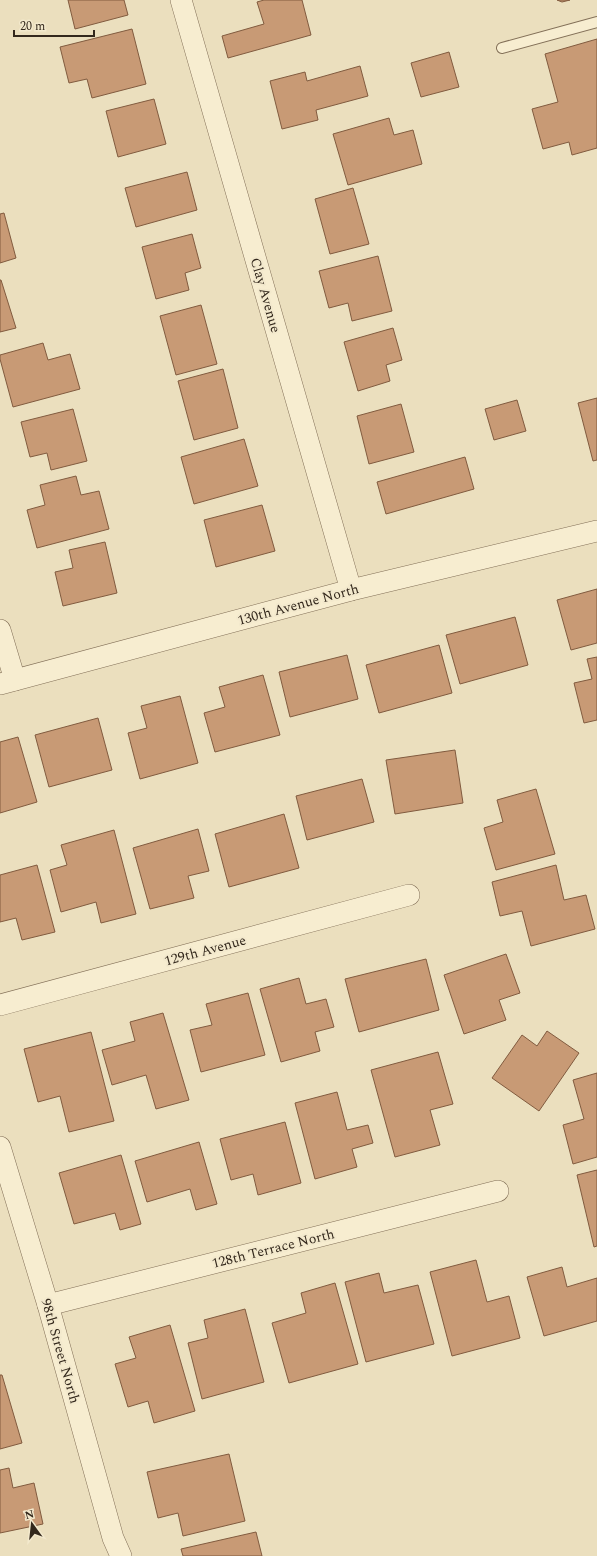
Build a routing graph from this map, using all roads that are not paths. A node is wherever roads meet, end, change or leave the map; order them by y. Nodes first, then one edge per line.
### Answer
1 (181, 0) edge
2 (597, 22) edge
3 (502, 48) dead end
4 (597, 531) edge
5 (351, 590) junction
6 (0, 630) edge
7 (8, 682) edge
8 (409, 895) dead end
9 (0, 1005) edge
10 (0, 1147) edge
11 (498, 1191) dead end
12 (48, 1305) junction
13 (120, 1556) edge

1 - 5 street, Clay Avenue
2 - 3 lane
4 - 5 street, 130th Avenue North
5 - 7 street, 130th Avenue North
6 - 7 street
8 - 9 street, 129th Avenue
10 - 12 street, 98th Street North
11 - 12 street, 128th Terrace North
12 - 13 street, 98th Street North

